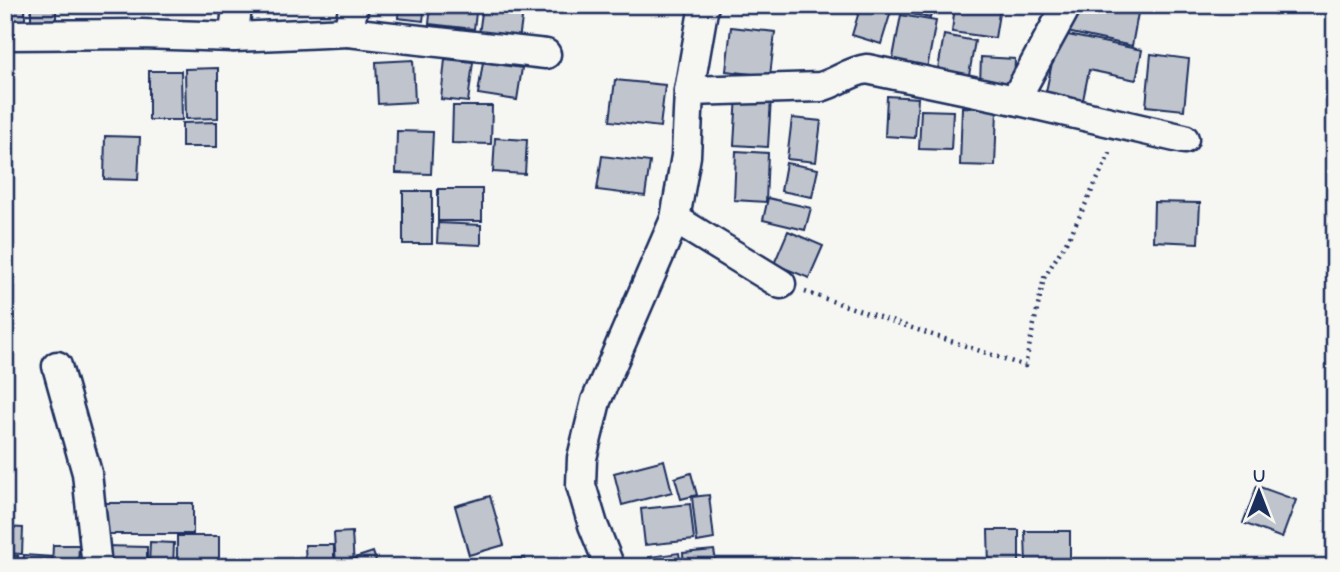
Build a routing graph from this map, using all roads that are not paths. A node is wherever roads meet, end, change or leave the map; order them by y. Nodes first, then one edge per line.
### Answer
1 (237, 5) edge
2 (704, 5) edge
3 (1067, 5) edge
4 (351, 18) edge
5 (5, 35) edge
6 (234, 37) junction
7 (546, 54) dead end
8 (689, 91) junction
9 (1015, 100) junction
10 (1184, 139) dead end
11 (675, 219) junction
12 (781, 284) road end
13 (57, 366) dead end
14 (97, 567) edge
15 (610, 567) edge

1 - 6 street
2 - 8 street
3 - 9 street
4 - 6 street
4 - 7 street
5 - 6 street
8 - 9 street
8 - 11 street
9 - 10 street
11 - 12 street
11 - 15 street
13 - 14 street

